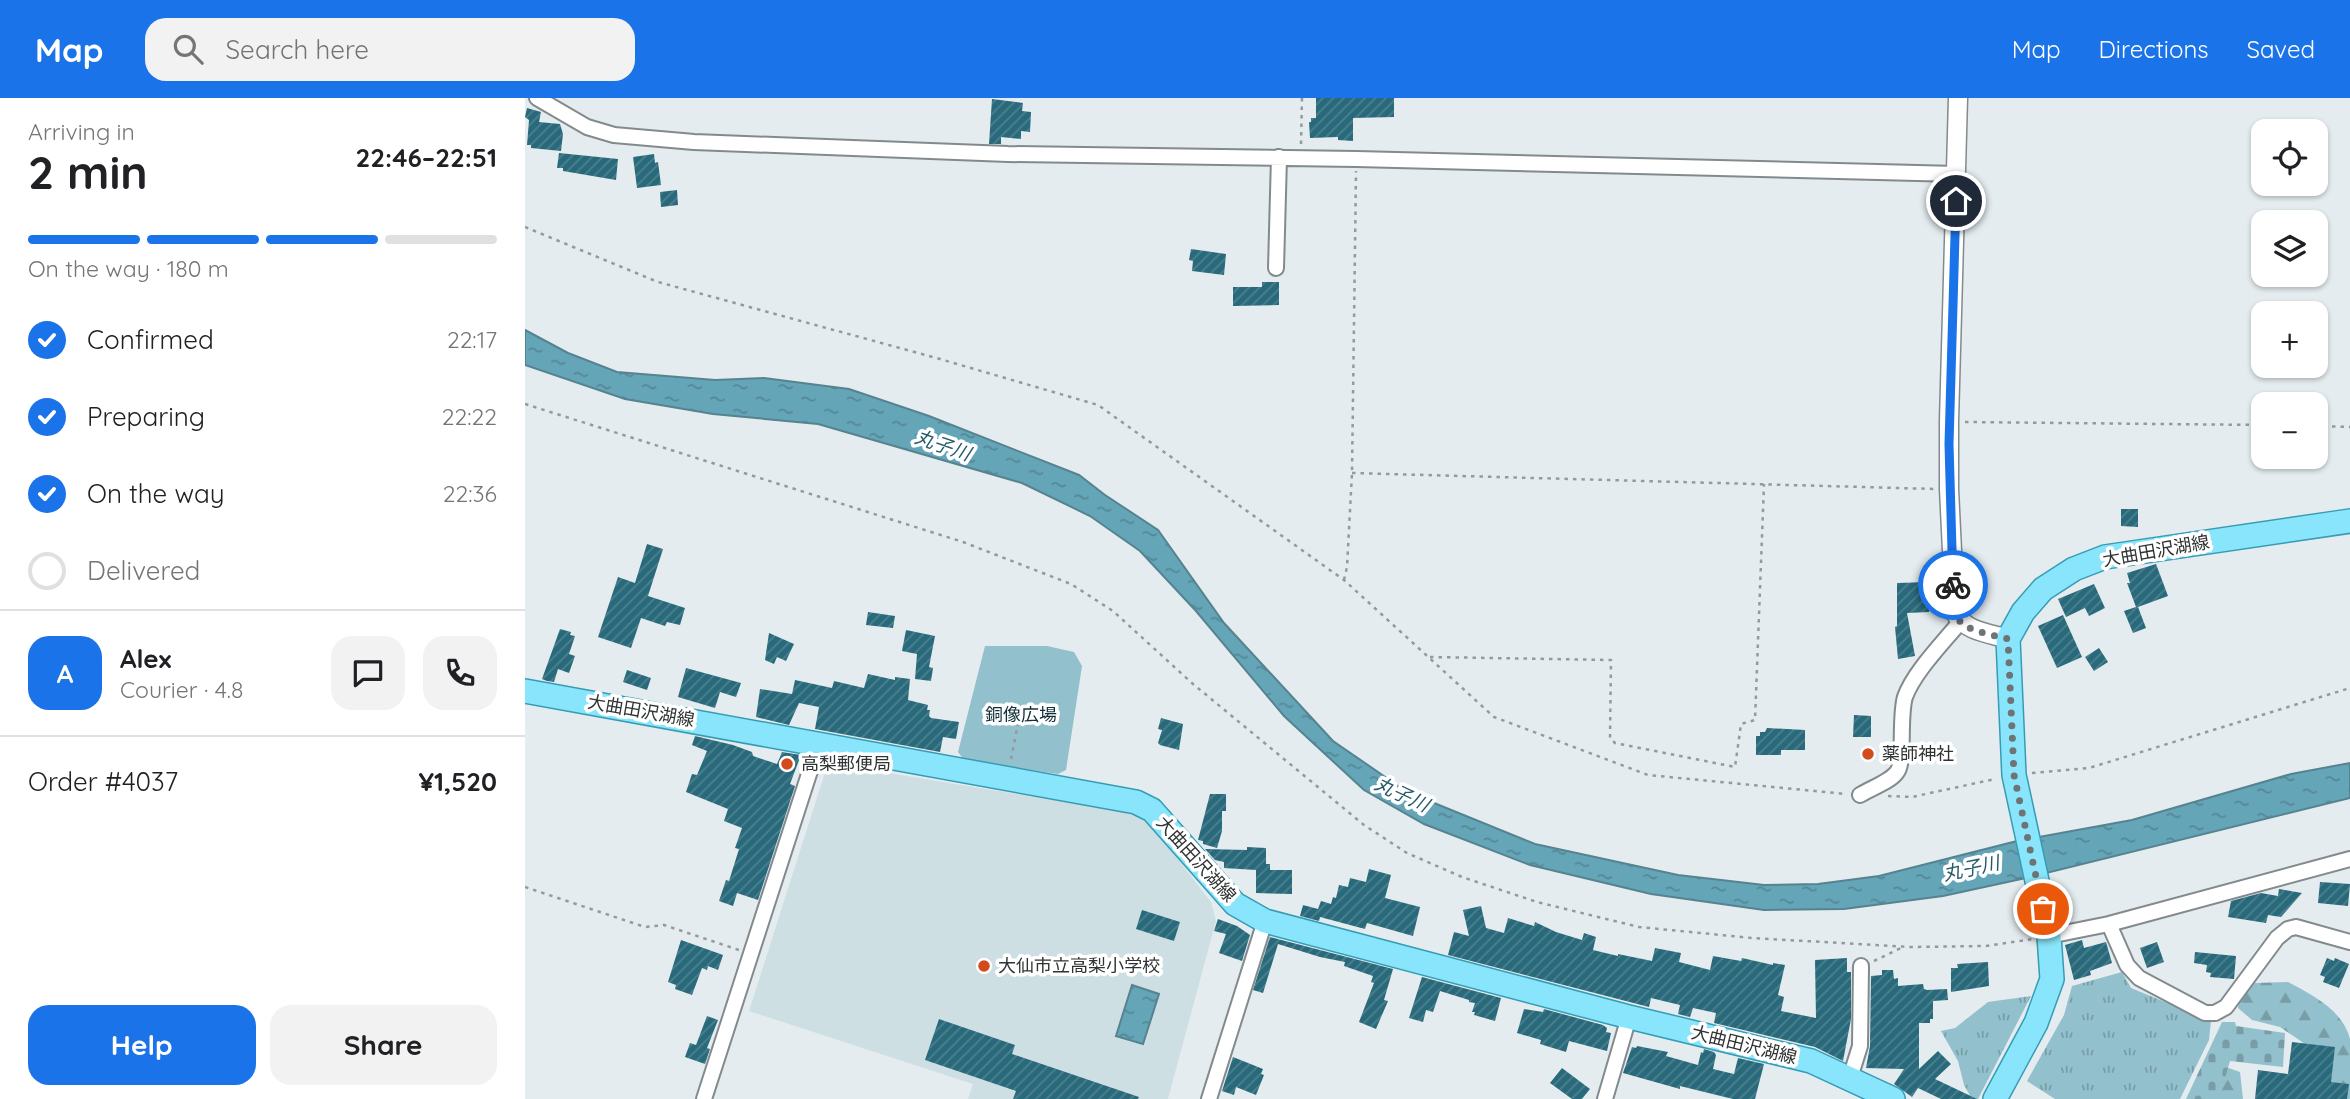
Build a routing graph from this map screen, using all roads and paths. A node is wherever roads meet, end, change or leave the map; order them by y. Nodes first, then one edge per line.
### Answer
1 (537, 98) edge
2 (1302, 98) edge
3 (1958, 98) edge
4 (1279, 157) junction
5 (1300, 157) junction
6 (1356, 159) junction
7 (1957, 174) junction
8 (525, 227) edge
9 (1276, 268) dead end
10 (525, 404) edge
11 (1949, 422) junction
12 (2251, 425) edge
13 (2328, 426) edge
14 (2350, 426) edge
15 (1352, 473) junction
16 (1764, 484) junction
17 (1949, 489) junction
18 (2350, 522) edge
19 (1344, 580) junction
20 (1960, 622) junction
21 (2008, 639) junction
22 (1429, 657) junction
23 (2350, 688) edge
24 (525, 691) edge
25 (1022, 704) dead end
26 (819, 743) junction
27 (2014, 775) junction
28 (1007, 777) junction
29 (1860, 794) junction
30 (2350, 859) edge
31 (525, 887) edge
32 (1265, 921) junction
33 (2109, 924) junction
34 (2049, 936) junction
35 (2350, 942) edge
36 (1903, 947) junction
37 (752, 954) junction
38 (1861, 965) joint
39 (1629, 1017) junction
40 (1850, 1078) junction
41 (704, 1099) edge
42 (1209, 1099) edge
43 (1605, 1099) edge
44 (1893, 1099) edge
45 (1996, 1099) edge

1 - 4 street
2 - 5 path
3 - 7 street
4 - 5 street
4 - 9 street
5 - 6 street
6 - 7 street
6 - 15 path
7 - 11 street
8 - 19 path
10 - 36 path
11 - 12 path
11 - 17 street
13 - 14 path
15 - 16 path
15 - 19 path
16 - 17 path
16 - 22 path
17 - 20 street
18 - 21 main road, 大曲田沢湖線
19 - 22 path
20 - 21 street
20 - 29 street
21 - 27 main road
22 - 29 path
23 - 27 path
24 - 26 main road, 大曲田沢湖線
25 - 28 path
26 - 28 main road, 大曲田沢湖線
26 - 37 street
27 - 29 path
27 - 34 main road
28 - 32 main road, 大曲田沢湖線
30 - 33 street
31 - 37 path
32 - 39 main road, 大曲田沢湖線
32 - 42 street
33 - 34 street
33 - 35 street
34 - 36 path
34 - 45 main road
36 - 38 path
37 - 41 street
38 - 40 street
39 - 40 main road, 大曲田沢湖線
39 - 43 street
40 - 44 main road, 大曲田沢湖線

